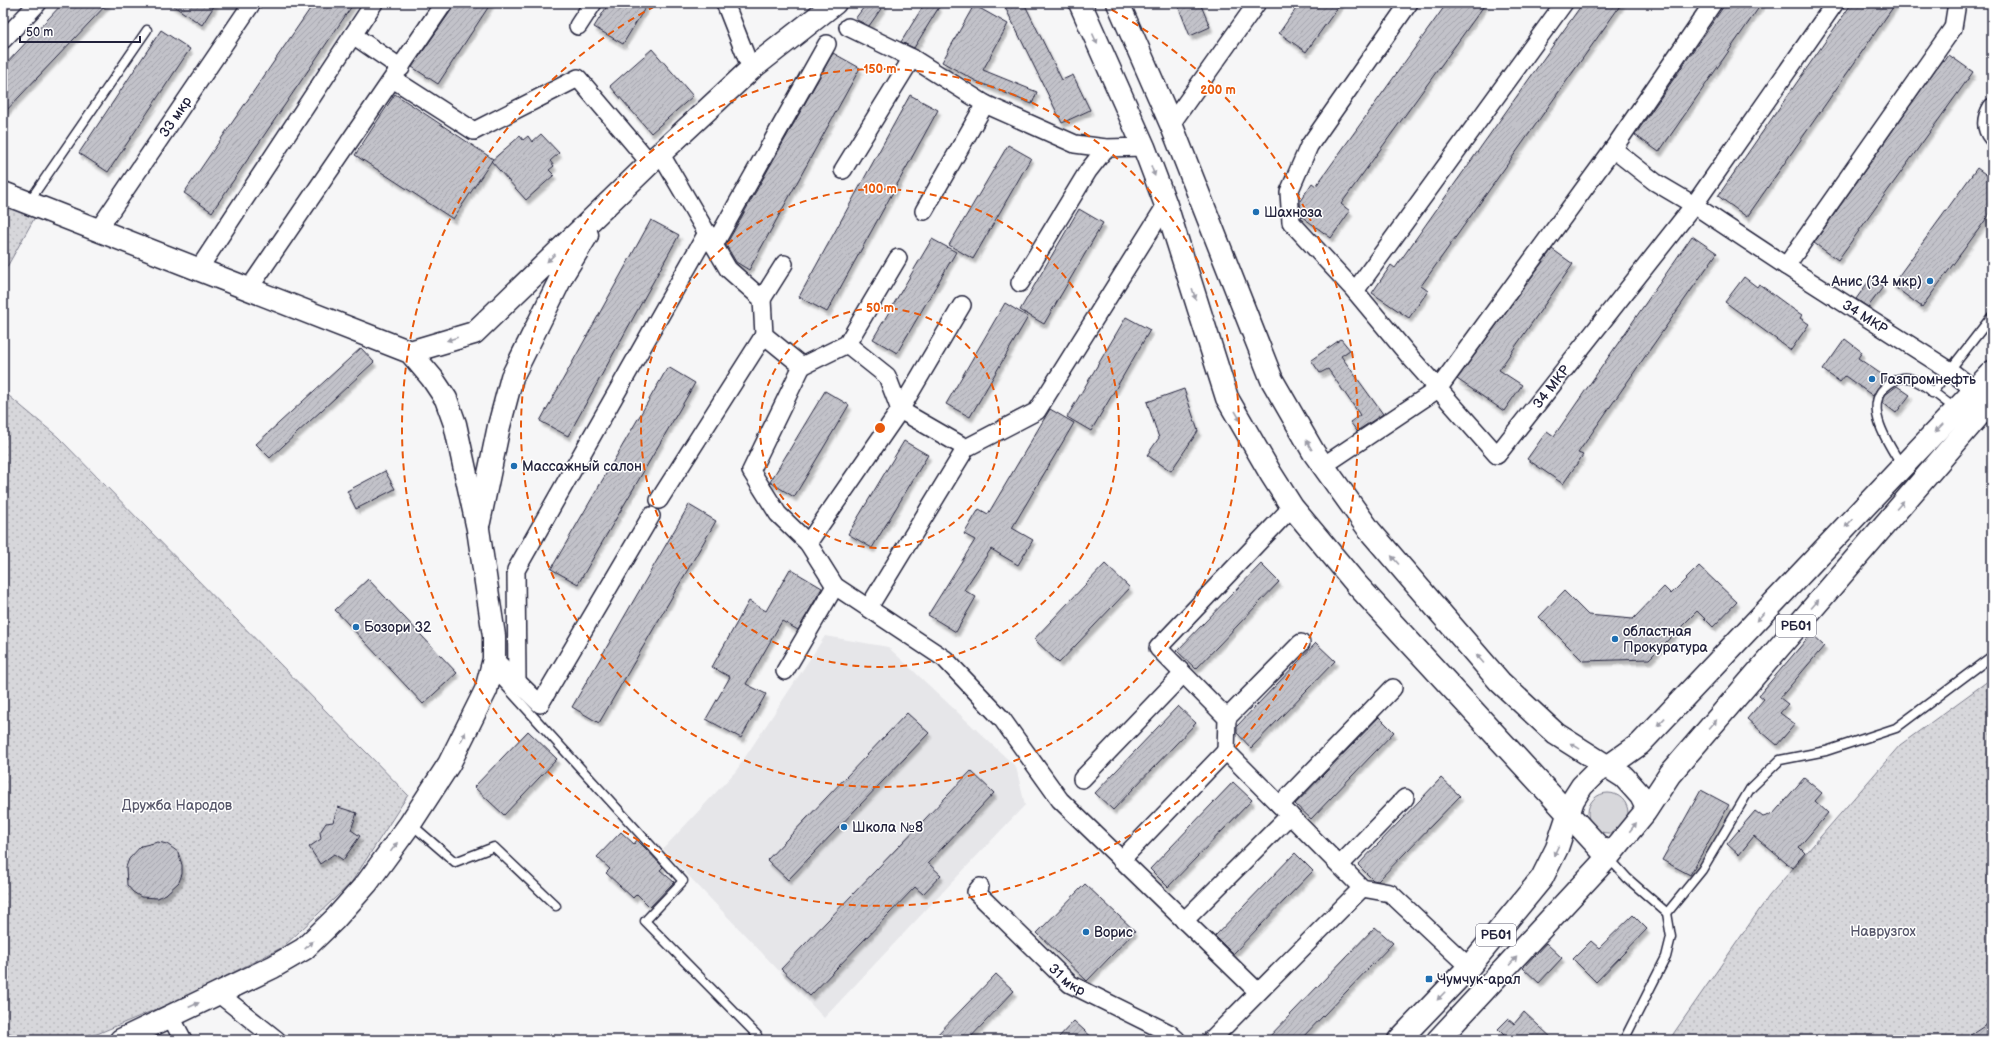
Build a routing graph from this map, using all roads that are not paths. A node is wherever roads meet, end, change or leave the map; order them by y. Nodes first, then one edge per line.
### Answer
1 (38, 3) edge
2 (252, 3) edge
3 (374, 3) edge
4 (444, 3) edge
5 (593, 3) edge
6 (725, 3) edge
7 (835, 3) edge
8 (1080, 3) edge
9 (1118, 3) edge
10 (1257, 3) edge
11 (1409, 3) edge
12 (1564, 3) edge
13 (1713, 3) edge
14 (1835, 3) edge
15 (1957, 3) edge
16 (578, 26) dead end
17 (848, 27) dead end
18 (147, 30) dead end
19 (353, 35) junction
20 (3, 40) edge
21 (826, 44) dead end
22 (912, 58) junction
23 (751, 69) junction
24 (397, 74) junction
25 (985, 104) junction
26 (1992, 107) edge
27 (1171, 124) junction
28 (1992, 137) edge
29 (1144, 147) junction
30 (1106, 148) junction
31 (1612, 149) junction
32 (655, 158) junction
33 (842, 170) dead end
34 (3, 193) edge
35 (28, 203) junction
36 (1694, 204) junction
37 (1166, 205) junction
38 (924, 211) dead end
39 (98, 230) junction
40 (710, 239) junction
41 (898, 258) dead end
42 (784, 264) dead end
43 (1786, 266) junction
44 (198, 270) junction
45 (1020, 283) dead end
46 (248, 290) junction
47 (1355, 292) junction
48 (762, 299) junction
49 (962, 305) dead end
50 (1992, 316) edge
51 (764, 334) junction
52 (847, 344) junction
53 (410, 352) junction
54 (802, 366) junction
55 (1949, 370) junction
56 (1992, 372) edge
57 (1438, 389) junction
58 (1932, 393) junction
59 (1986, 397) edge
60 (1957, 409) junction
61 (900, 410) junction
62 (966, 448) junction
63 (1323, 466) junction
64 (1903, 466) junction
65 (659, 500) dead end
66 (1292, 507) junction
67 (651, 516) dead end
68 (478, 530) junction
69 (808, 543) junction
70 (835, 586) junction
71 (869, 608) junction
72 (1301, 643) dead end
73 (1992, 656) edge
74 (492, 665) junction
75 (785, 671) dead end
76 (1183, 674) junction
77 (517, 682) junction
78 (1393, 688) dead end
79 (1227, 718) junction
80 (1226, 751) junction
81 (1609, 766) junction
82 (1082, 779) dead end
83 (1406, 798) dead end
84 (1647, 808) junction
85 (1285, 810) junction
86 (1568, 814) junction
87 (410, 824) junction
88 (1608, 857) junction
89 (1121, 860) junction
90 (1340, 865) junction
91 (1362, 888) junction
92 (978, 890) dead end
93 (556, 906) dead end
94 (1667, 913) junction
95 (1184, 921) junction
96 (1469, 967) junction
97 (1258, 992) junction
98 (219, 994) junction
99 (171, 1016) junction
100 (757, 1035) dead end
101 (121, 1040) edge
102 (183, 1040) edge
103 (277, 1040) edge
104 (1177, 1040) edge
105 (1211, 1040) edge
106 (1399, 1040) edge
107 (1438, 1040) edge
108 (1624, 1040) edge

1 - 20 street
2 - 39 street, 33 мкр
3 - 19 street
4 - 24 street
5 - 16 street
6 - 23 street
7 - 23 main road
8 -> 29 main road
9 - 27 main road
10 - 27 street
11 - 47 street
12 - 47 street
13 - 31 street
14 - 36 street, 34 МКР
15 - 43 street
17 - 22 street
18 - 35 lane
19 - 24 street
19 - 44 street
21 - 40 street
22 - 25 street
22 - 33 street
23 - 32 main road
24 - 32 street
24 - 46 street
25 - 30 street
25 - 38 street
26 - 28 street
63 -> 27 main road
29 - 30 street
29 -> 37 main road
30 - 45 street
31 - 36 street, 34 МКР
31 - 57 street
32 - 40 street
32 -> 53 main road
32 - 68 main road
34 - 35 main road
35 - 39 main road
36 - 43 street, 34 МКР
36 - 57 street, 34 МКР
37 - 62 street
37 -> 66 main road
39 - 44 main road
40 - 48 street
40 - 77 street
41 - 52 street
42 - 48 street
43 - 55 street, 34 МКР
44 - 46 main road
46 - 53 main road
47 - 57 street
48 - 51 street
49 - 61 street
50 - 55 lane
51 - 54 street
51 - 65 street
52 - 54 street
52 - 61 street
53 - 68 main road
54 - 69 street
55 - 58 lane
55 - 59 street, 34 МКР
56 - 59 main road, РБ01
57 - 63 street
58 - 60 lane
58 - 64 lane
59 - 60 main road, РБ01
84 -> 59 main road, РБ01
60 -> 64 main road, РБ01
61 - 62 street
61 - 69 street
62 - 71 street
81 -> 63 main road
64 -> 81 main road, РБ01
66 - 76 street
66 - 86 main road
67 - 77 street
68 - 74 main road
69 - 70 street
70 - 71 street
70 - 75 street
71 - 89 street
72 - 79 street
73 - 94 lane
74 - 77 street
87 -> 74 main road
74 - 100 lane
76 - 79 street
76 - 82 street
78 - 85 street
79 - 80 street
80 - 85 street
80 - 89 street
81 - 84 main road
81 - 86 main road, РБ01
83 - 90 street
88 -> 84 main road, РБ01
85 - 90 street
85 - 95 street
86 - 88 main road
86 -> 96 main road, РБ01
87 - 93 lane
98 -> 87 main road
88 - 94 lane
107 -> 88 main road, РБ01
89 - 95 street
90 - 91 street
91 - 96 street
91 - 97 street
92 - 104 street, 31 мкр
94 - 108 lane
95 - 97 street
96 -> 106 main road, РБ01
97 - 105 street
99 -> 98 main road
98 - 103 street
99 - 101 main road
99 - 102 street

